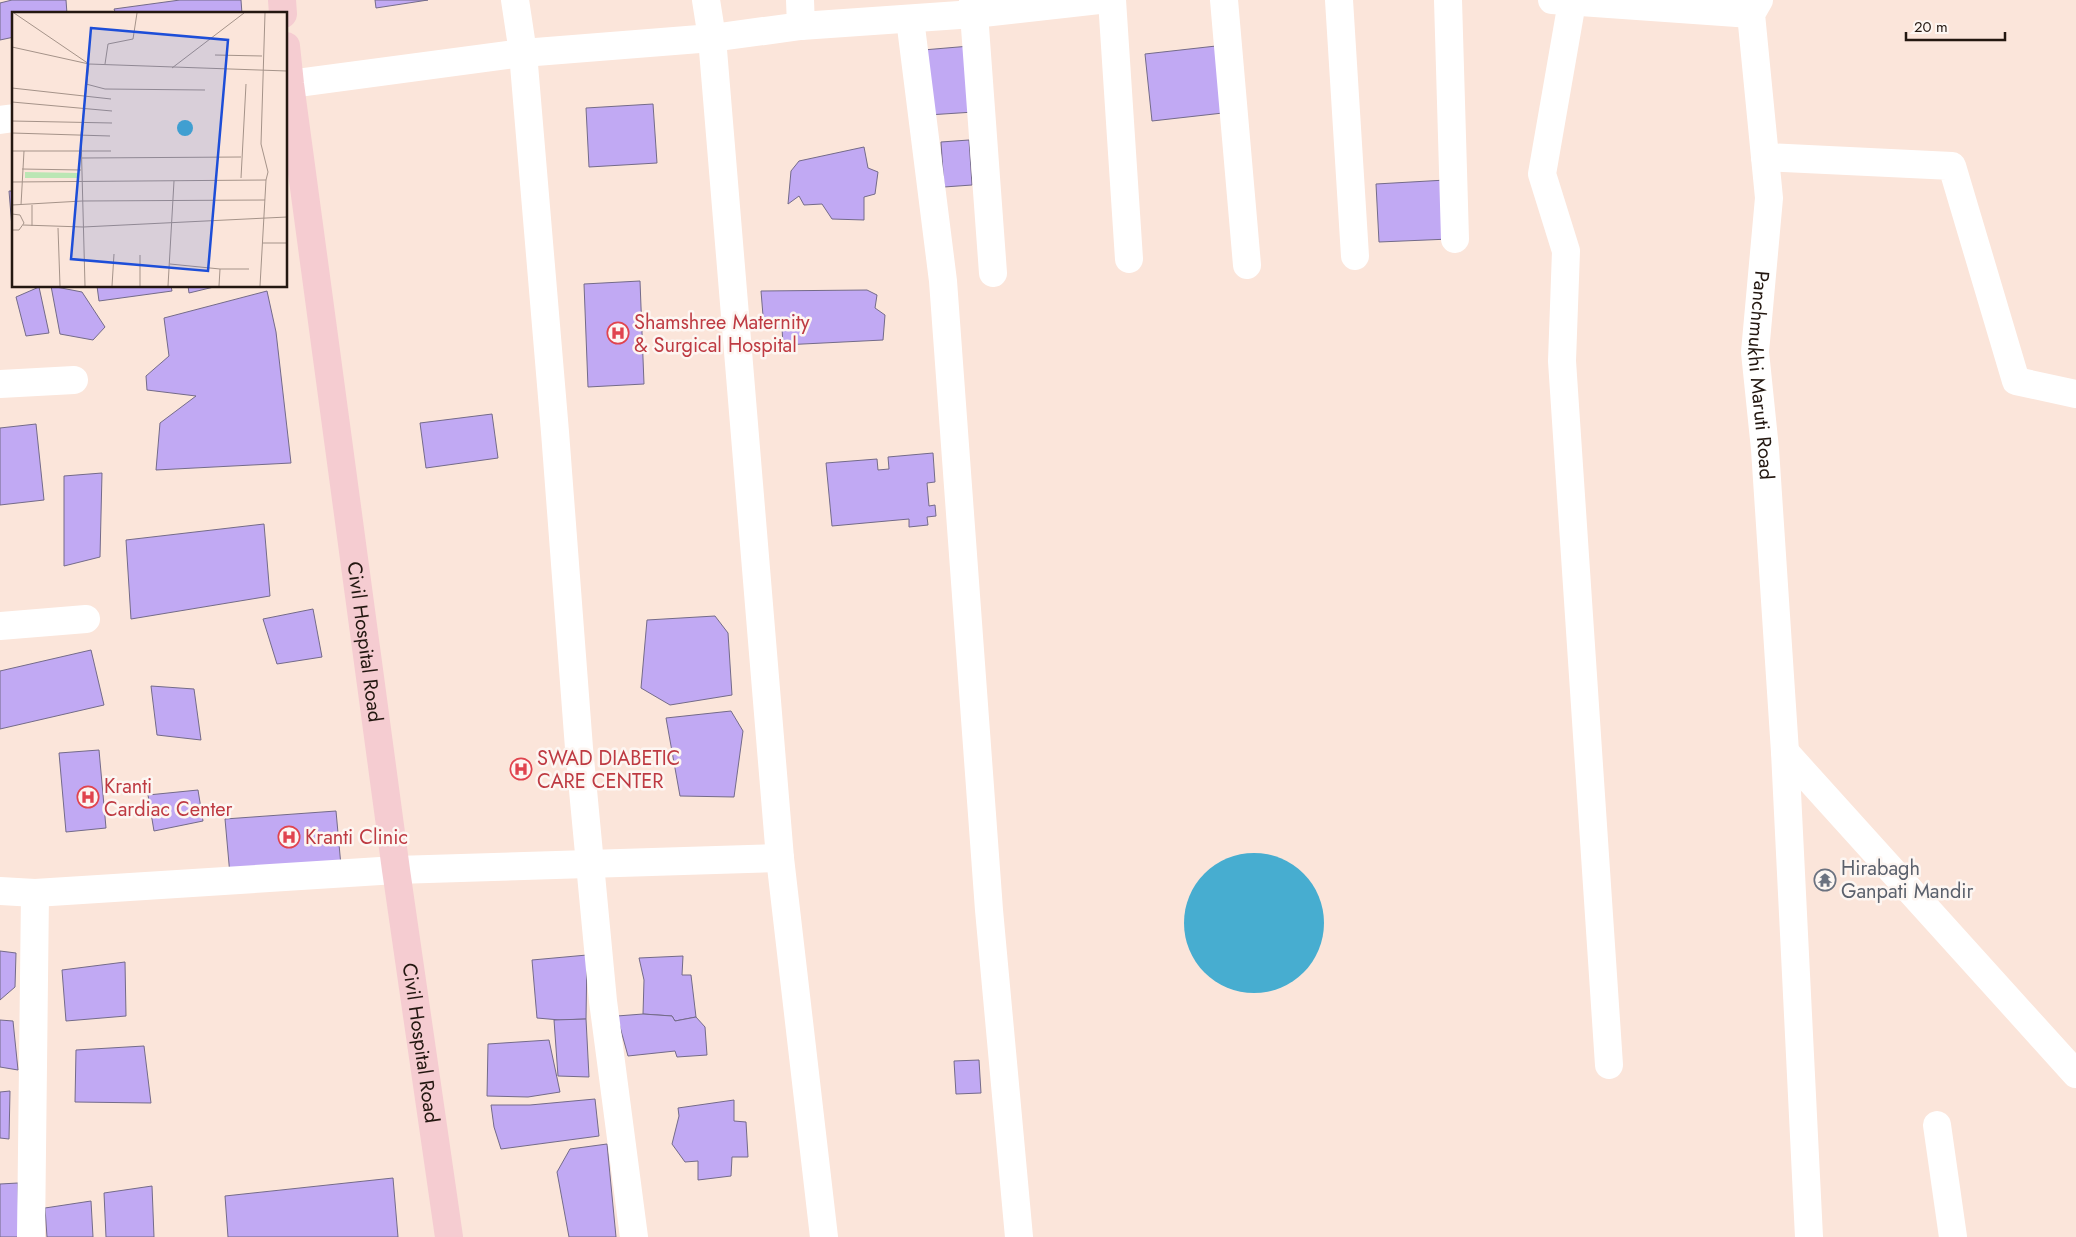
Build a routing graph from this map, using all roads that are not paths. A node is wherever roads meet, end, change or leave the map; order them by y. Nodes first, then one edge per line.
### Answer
1 (515, 0) edge
2 (706, 0) edge
3 (1099, 0) edge
4 (1112, 0) edge
5 (1224, 0) edge
6 (1339, 0) edge
7 (1448, 0) edge
8 (1562, 1) edge
9 (1754, 5) edge
10 (973, 7) edge
11 (800, 13) edge
12 (910, 19) junction
13 (712, 38) junction
14 (523, 53) junction
15 (288, 84) edge
16 (1765, 157) junction
17 (1456, 239) dead end
18 (1355, 256) dead end
19 (1129, 259) dead end
20 (1247, 265) dead end
21 (993, 273) dead end
22 (74, 380) dead end
23 (0, 384) edge
24 (2076, 394) edge
25 (86, 619) dead end
26 (0, 626) edge
27 (1785, 752) junction
28 (780, 858) junction
29 (590, 865) junction
30 (396, 870) junction
31 (0, 891) edge
32 (34, 893) junction
33 (1609, 1065) dead end
34 (2076, 1074) edge
35 (1937, 1126) dead end
36 (31, 1237) edge
37 (449, 1237) edge
38 (634, 1237) edge
39 (824, 1237) edge
40 (1019, 1237) edge
41 (1809, 1237) edge
42 (1953, 1237) edge

1 - 14 street
2 - 13 street
3 - 10 street
4 - 19 street
5 - 20 street
6 - 18 street
7 - 17 street
8 - 9 street
8 - 33 street
9 - 16 street, Panchmukhi Maruti Road
10 - 12 street
10 - 21 street
11 - 12 street
11 - 13 street
12 - 40 street
13 - 14 street
13 - 28 street
14 - 15 street
14 - 29 street
15 - 30 main road, Civil Hospital Road
16 - 24 street
16 - 27 street, Panchmukhi Maruti Road
22 - 23 street
25 - 26 street
27 - 34 street
27 - 41 street, Panchmukhi Maruti Road
28 - 29 street
28 - 39 street
29 - 30 street
29 - 38 street
30 - 32 street
30 - 37 main road, Civil Hospital Road
31 - 32 street
32 - 36 street
35 - 42 street

